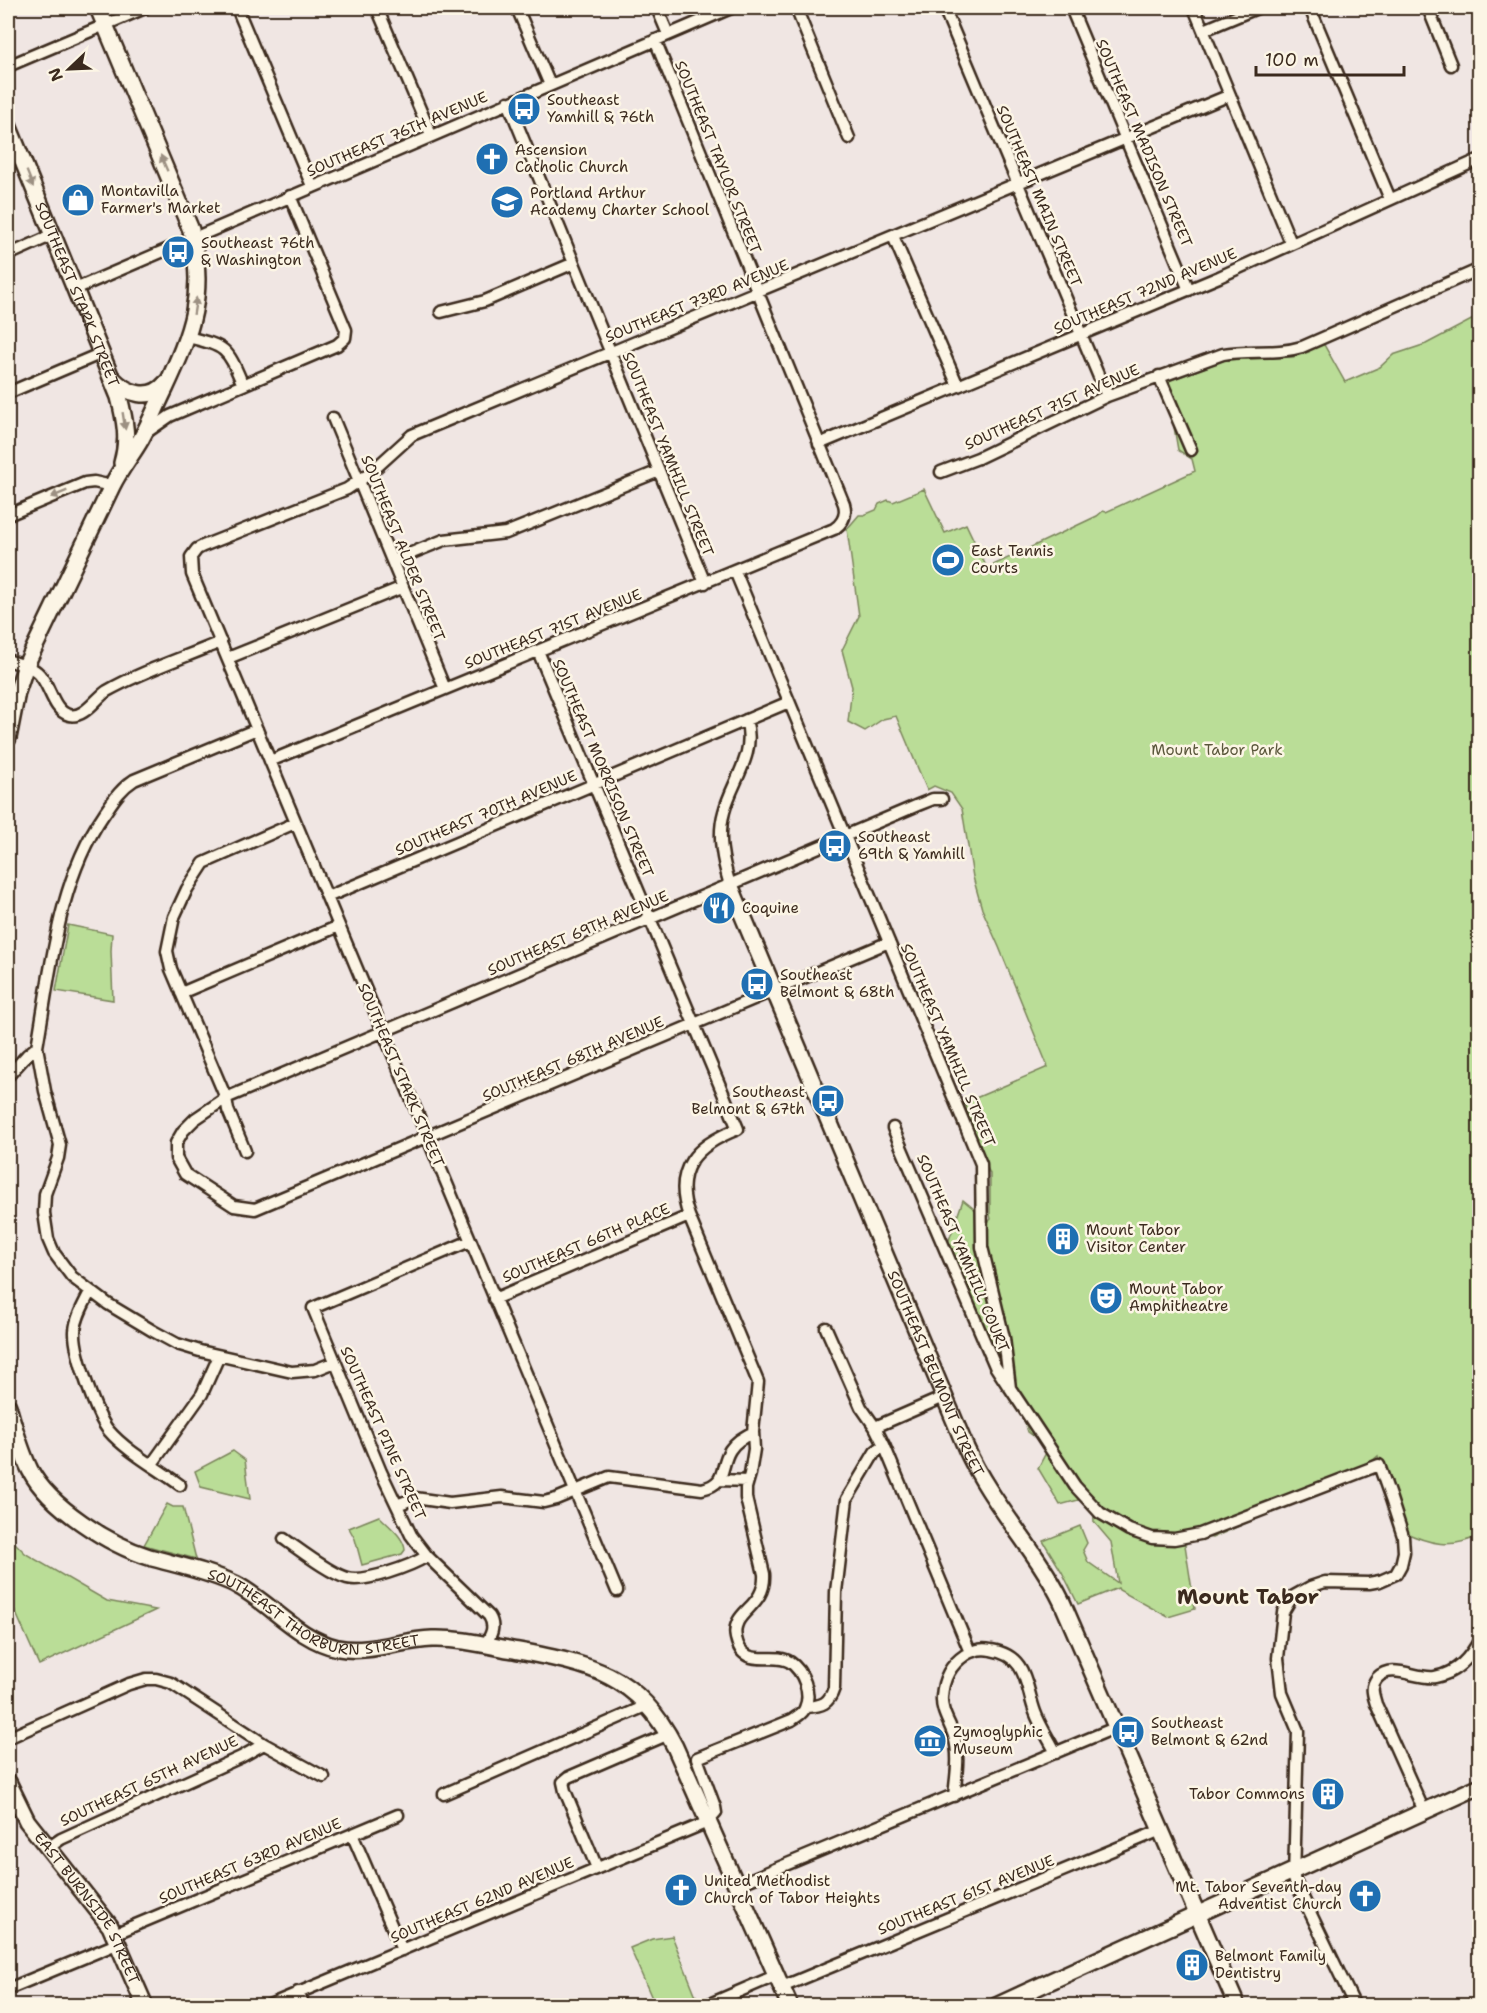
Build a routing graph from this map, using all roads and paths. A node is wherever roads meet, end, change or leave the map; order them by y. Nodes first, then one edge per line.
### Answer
1 (98, 8) edge
2 (145, 8) edge
3 (237, 8) edge
4 (377, 8) edge
5 (517, 8) edge
6 (657, 8) edge
7 (731, 8) edge
8 (796, 8) edge
9 (944, 8) edge
10 (1071, 8) edge
11 (1194, 8) edge
12 (1257, 8) edge
13 (1310, 8) edge
14 (1428, 8) edge
15 (105, 24) junction
16 (1204, 30) junction
17 (668, 34) junction
18 (655, 40) junction
19 (1451, 65) dead end
20 (8, 66) edge
21 (550, 85) junction
22 (1230, 95) junction
23 (508, 102) junction
24 (8, 125) edge
25 (431, 135) junction
26 (849, 138) dead end
27 (1126, 138) junction
28 (1479, 159) edge
29 (1017, 184) junction
30 (312, 186) junction
31 (290, 196) junction
32 (1390, 199) junction
33 (53, 236) junction
34 (893, 236) junction
35 (193, 237) junction
36 (1291, 243) junction
37 (8, 255) edge
38 (574, 263) junction
39 (1479, 269) edge
40 (75, 289) junction
41 (1189, 290) junction
42 (757, 293) junction
43 (441, 312) dead end
44 (1082, 334) junction
45 (188, 337) junction
46 (610, 352) junction
47 (102, 353) junction
48 (110, 375) junction
49 (1159, 376) junction
50 (169, 380) junction
51 (243, 385) junction
52 (958, 386) junction
53 (8, 393) edge
54 (1107, 396) junction
55 (333, 418) dead end
56 (141, 439) junction
57 (819, 444) junction
58 (1191, 450) dead end
59 (121, 469) junction
60 (659, 471) junction
61 (941, 472) dead end
62 (359, 482) junction
63 (112, 486) junction
64 (8, 515) edge
65 (844, 519) joint
66 (191, 557) joint
67 (392, 561) junction
68 (735, 571) junction
69 (705, 583) junction
70 (402, 587) junction
71 (221, 642) junction
72 (538, 651) junction
73 (228, 658) junction
74 (8, 660) edge
75 (26, 665) junction
76 (445, 689) junction
77 (789, 702) junction
78 (746, 720) junction
79 (257, 729) junction
80 (8, 738) edge
81 (270, 761) junction
82 (594, 783) junction
83 (942, 799) dead end
84 (295, 823) junction
85 (845, 836) junction
86 (730, 885) junction
87 (327, 897) junction
88 (650, 920) junction
89 (339, 926) junction
90 (890, 942) junction
91 (774, 991) junction
92 (181, 993) junction
93 (694, 1023) junction
94 (382, 1032) junction
95 (38, 1047) junction
96 (8, 1076) edge
97 (226, 1098) junction
98 (893, 1128) dead end
99 (426, 1137) junction
100 (245, 1151) dead end
101 (268, 1204) joint
102 (689, 1216) junction
103 (470, 1241) junction
104 (90, 1292) junction
105 (494, 1299) junction
106 (826, 1328) dead end
107 (219, 1356) junction
108 (335, 1362) junction
109 (1010, 1388) junction
110 (944, 1397) junction
111 (8, 1406) edge
112 (875, 1427) junction
113 (753, 1432) junction
114 (884, 1445) junction
115 (152, 1464) junction
116 (720, 1480) junction
117 (747, 1481) junction
118 (180, 1485) dead end
119 (575, 1491) junction
120 (397, 1505) junction
121 (284, 1539) dead end
122 (427, 1556) junction
123 (617, 1591) dead end
124 (1479, 1639) edge
125 (485, 1645) junction
126 (970, 1652) junction
127 (648, 1705) junction
128 (806, 1707) junction
129 (1117, 1727) junction
130 (669, 1734) junction
131 (8, 1738) edge
132 (264, 1744) junction
133 (1056, 1753) junction
134 (324, 1777) dead end
135 (8, 1782) edge
136 (1479, 1786) edge
137 (444, 1794) dead end
138 (954, 1796) junction
139 (12, 1805) edge
140 (1424, 1810) junction
141 (398, 1815) dead end
142 (708, 1822) junction
143 (1161, 1830) junction
144 (352, 1834) junction
145 (48, 1848) junction
146 (597, 1868) junction
147 (1293, 1869) junction
148 (737, 1886) junction
149 (1197, 1914) junction
150 (116, 1939) junction
151 (402, 1950) junction
152 (780, 1981) junction
153 (8, 1989) edge
154 (298, 1992) junction
155 (145, 2006) edge
156 (267, 2006) edge
157 (304, 2006) edge
158 (705, 2006) edge
159 (790, 2006) edge
160 (996, 2006) edge
161 (1237, 2006) edge
162 (1355, 2006) edge

1 - 15 street
2 - 15 street
3 - 30 street
4 - 25 street
5 - 21 street
6 - 17 street
7 - 17 street, SOUTHEAST 76TH AVENUE
8 - 26 street
9 - 29 street, SOUTHEAST MAIN STREET
10 - 27 street, SOUTHEAST MADISON STREET
11 - 16 street
12 - 16 street
13 - 32 street
14 - 19 street
15 - 20 street
35 -> 15 street
16 - 22 street
17 - 18 street, SOUTHEAST 76TH AVENUE
18 - 21 street, SOUTHEAST 76TH AVENUE
18 - 42 street, SOUTHEAST TAYLOR STREET
21 - 23 street, SOUTHEAST 76TH AVENUE
22 - 27 street, SOUTHEAST 73RD AVENUE
22 - 36 street
23 - 25 street, SOUTHEAST 76TH AVENUE
23 - 38 street, SOUTHEAST YAMHILL STREET
24 -> 33 street, SOUTHEAST STARK STREET
25 - 30 street, SOUTHEAST 76TH AVENUE
27 - 29 street, SOUTHEAST 73RD AVENUE
27 - 41 street, SOUTHEAST MADISON STREET
28 - 32 street, SOUTHEAST 72ND AVENUE
29 - 34 street, SOUTHEAST 73RD AVENUE
29 - 44 street, SOUTHEAST MAIN STREET
30 - 31 street, SOUTHEAST 76TH AVENUE
31 - 35 street, SOUTHEAST 76TH AVENUE
31 - 51 street
32 - 36 street, SOUTHEAST 72ND AVENUE
33 - 37 street
33 - 40 street, SOUTHEAST STARK STREET
34 - 42 street, SOUTHEAST 73RD AVENUE
34 - 52 street
35 - 40 street, SOUTHEAST 76TH AVENUE
45 -> 35 street
36 - 41 street, SOUTHEAST 72ND AVENUE
38 - 43 street
38 - 46 street, SOUTHEAST YAMHILL STREET
39 - 49 street, SOUTHEAST 71ST AVENUE
40 - 47 street, SOUTHEAST STARK STREET
41 - 44 street, SOUTHEAST 72ND AVENUE
42 - 46 street, SOUTHEAST 73RD AVENUE
42 - 57 street, SOUTHEAST TAYLOR STREET
44 - 52 street, SOUTHEAST 72ND AVENUE
44 - 54 street, SOUTHEAST MAIN STREET
45 - 50 street
45 - 51 street
46 - 60 street, SOUTHEAST YAMHILL STREET
46 - 62 street, SOUTHEAST 73RD AVENUE
47 - 48 street, SOUTHEAST STARK STREET
47 - 53 street
48 - 50 street
48 -> 59 street, SOUTHEAST STARK STREET
49 - 54 street, SOUTHEAST 71ST AVENUE
49 - 58 street
50 - 56 street
51 - 56 street
52 - 57 street, SOUTHEAST 72ND AVENUE
54 - 61 street, SOUTHEAST 71ST AVENUE
55 - 62 street, SOUTHEAST ALDER STREET
56 - 59 street
57 - 65 street, SOUTHEAST TAYLOR STREET
59 - 63 street
60 - 67 street
60 - 69 street, SOUTHEAST YAMHILL STREET
62 - 66 street, SOUTHEAST 73RD AVENUE
62 - 67 street, SOUTHEAST ALDER STREET
63 -> 64 street
63 - 75 street
65 - 68 street, SOUTHEAST 71ST AVENUE
66 - 71 street, SOUTHEAST STARK STREET
67 - 70 street, SOUTHEAST ALDER STREET
68 - 69 street, SOUTHEAST 71ST AVENUE
68 - 77 street, SOUTHEAST YAMHILL STREET
69 - 72 street, SOUTHEAST 71ST AVENUE
70 - 73 street
70 - 76 street, SOUTHEAST ALDER STREET
71 - 73 street, SOUTHEAST STARK STREET
71 - 75 street
72 - 76 street, SOUTHEAST 71ST AVENUE
72 - 82 street, SOUTHEAST MORRISON STREET
73 - 79 street, SOUTHEAST STARK STREET
74 - 75 street
75 - 80 street
76 - 81 street, SOUTHEAST 71ST AVENUE
77 - 78 street, SOUTHEAST 70TH AVENUE
77 - 85 street, SOUTHEAST YAMHILL STREET
78 - 82 street, SOUTHEAST 70TH AVENUE
78 - 86 street, SOUTHEAST BELMONT STREET
79 - 81 street, SOUTHEAST STARK STREET
79 - 95 street
81 - 84 street, SOUTHEAST STARK STREET
82 - 87 street, SOUTHEAST 70TH AVENUE
82 - 88 street, SOUTHEAST MORRISON STREET
83 - 85 street, SOUTHEAST 69TH AVENUE
84 - 87 street, SOUTHEAST STARK STREET
84 - 92 street
85 - 86 street, SOUTHEAST 69TH AVENUE
85 - 90 street, SOUTHEAST YAMHILL STREET
86 - 88 street, SOUTHEAST 69TH AVENUE
86 - 91 street, SOUTHEAST BELMONT STREET
87 - 89 street, SOUTHEAST STARK STREET
88 - 93 street, SOUTHEAST MORRISON STREET
88 - 94 street, SOUTHEAST 69TH AVENUE
89 - 92 street
89 - 94 street, SOUTHEAST STARK STREET
90 - 91 street, SOUTHEAST 68TH AVENUE
90 - 109 street, SOUTHEAST YAMHILL STREET
91 - 93 street, SOUTHEAST 68TH AVENUE
91 - 110 street, SOUTHEAST BELMONT STREET
92 - 97 street
93 - 99 street, SOUTHEAST 68TH AVENUE
93 - 102 street, SOUTHEAST MORRISON STREET
94 - 97 street, SOUTHEAST 69TH AVENUE
94 - 99 street, SOUTHEAST STARK STREET
95 - 96 street
95 - 104 street
97 - 100 street
97 - 101 street, SOUTHEAST 69TH AVENUE
98 - 109 street, SOUTHEAST YAMHILL COURT
99 - 101 street, SOUTHEAST 68TH AVENUE
99 - 103 street, SOUTHEAST STARK STREET
102 - 105 street, SOUTHEAST 66TH PLACE
102 - 113 street
103 - 105 street, SOUTHEAST STARK STREET
103 - 108 street, SOUTHEAST PINE STREET
104 - 107 street
104 - 115 street
105 - 119 street, SOUTHEAST STARK STREET
106 - 112 street
107 - 108 street
107 - 115 street
108 - 120 street, SOUTHEAST PINE STREET
109 - 147 street, SOUTHEAST YAMHILL STREET
110 - 112 street
110 - 129 street, SOUTHEAST BELMONT STREET
111 - 125 street, SOUTHEAST THORBURN STREET
112 - 114 street
113 - 116 street
113 - 117 street
114 - 126 street
114 - 128 street
115 - 118 street
116 - 117 street
116 - 119 street
117 - 128 street
119 - 120 street
119 - 123 street, SOUTHEAST STARK STREET
120 - 122 street, SOUTHEAST PINE STREET
121 - 122 street
122 - 125 street, SOUTHEAST PINE STREET
124 - 140 street
125 - 127 street, SOUTHEAST THORBURN STREET
126 - 133 street
126 - 138 street
127 - 130 street, SOUTHEAST THORBURN STREET
127 - 137 street
128 - 142 street
129 - 133 street
129 - 143 street, SOUTHEAST BELMONT STREET
130 - 142 street
130 - 146 street
131 - 132 street
132 - 134 street
132 - 145 street, SOUTHEAST 65TH AVENUE
133 - 138 street
135 - 139 street, EAST BURNSIDE STREET
136 - 140 street
138 - 148 street
139 - 145 street, EAST BURNSIDE STREET
140 - 147 street
141 - 144 street, SOUTHEAST 63RD AVENUE
142 - 146 street, SOUTHEAST 62ND AVENUE
142 - 148 street
143 - 149 street, SOUTHEAST BELMONT STREET
143 - 152 street, SOUTHEAST 61ST AVENUE
144 - 150 street, SOUTHEAST 63RD AVENUE
144 - 151 street
145 - 150 street, EAST BURNSIDE STREET
146 - 151 street, SOUTHEAST 62ND AVENUE
147 - 149 street
147 - 162 street, SOUTHEAST YAMHILL STREET
148 - 152 street
149 - 160 street
149 - 161 street, SOUTHEAST BELMONT STREET
150 - 153 street, SOUTHEAST 63RD AVENUE
150 - 155 street, EAST BURNSIDE STREET
151 - 154 street, SOUTHEAST 62ND AVENUE
152 - 158 street, SOUTHEAST 61ST AVENUE
152 - 159 street
154 - 156 street, SOUTHEAST 62ND AVENUE
154 - 157 street

